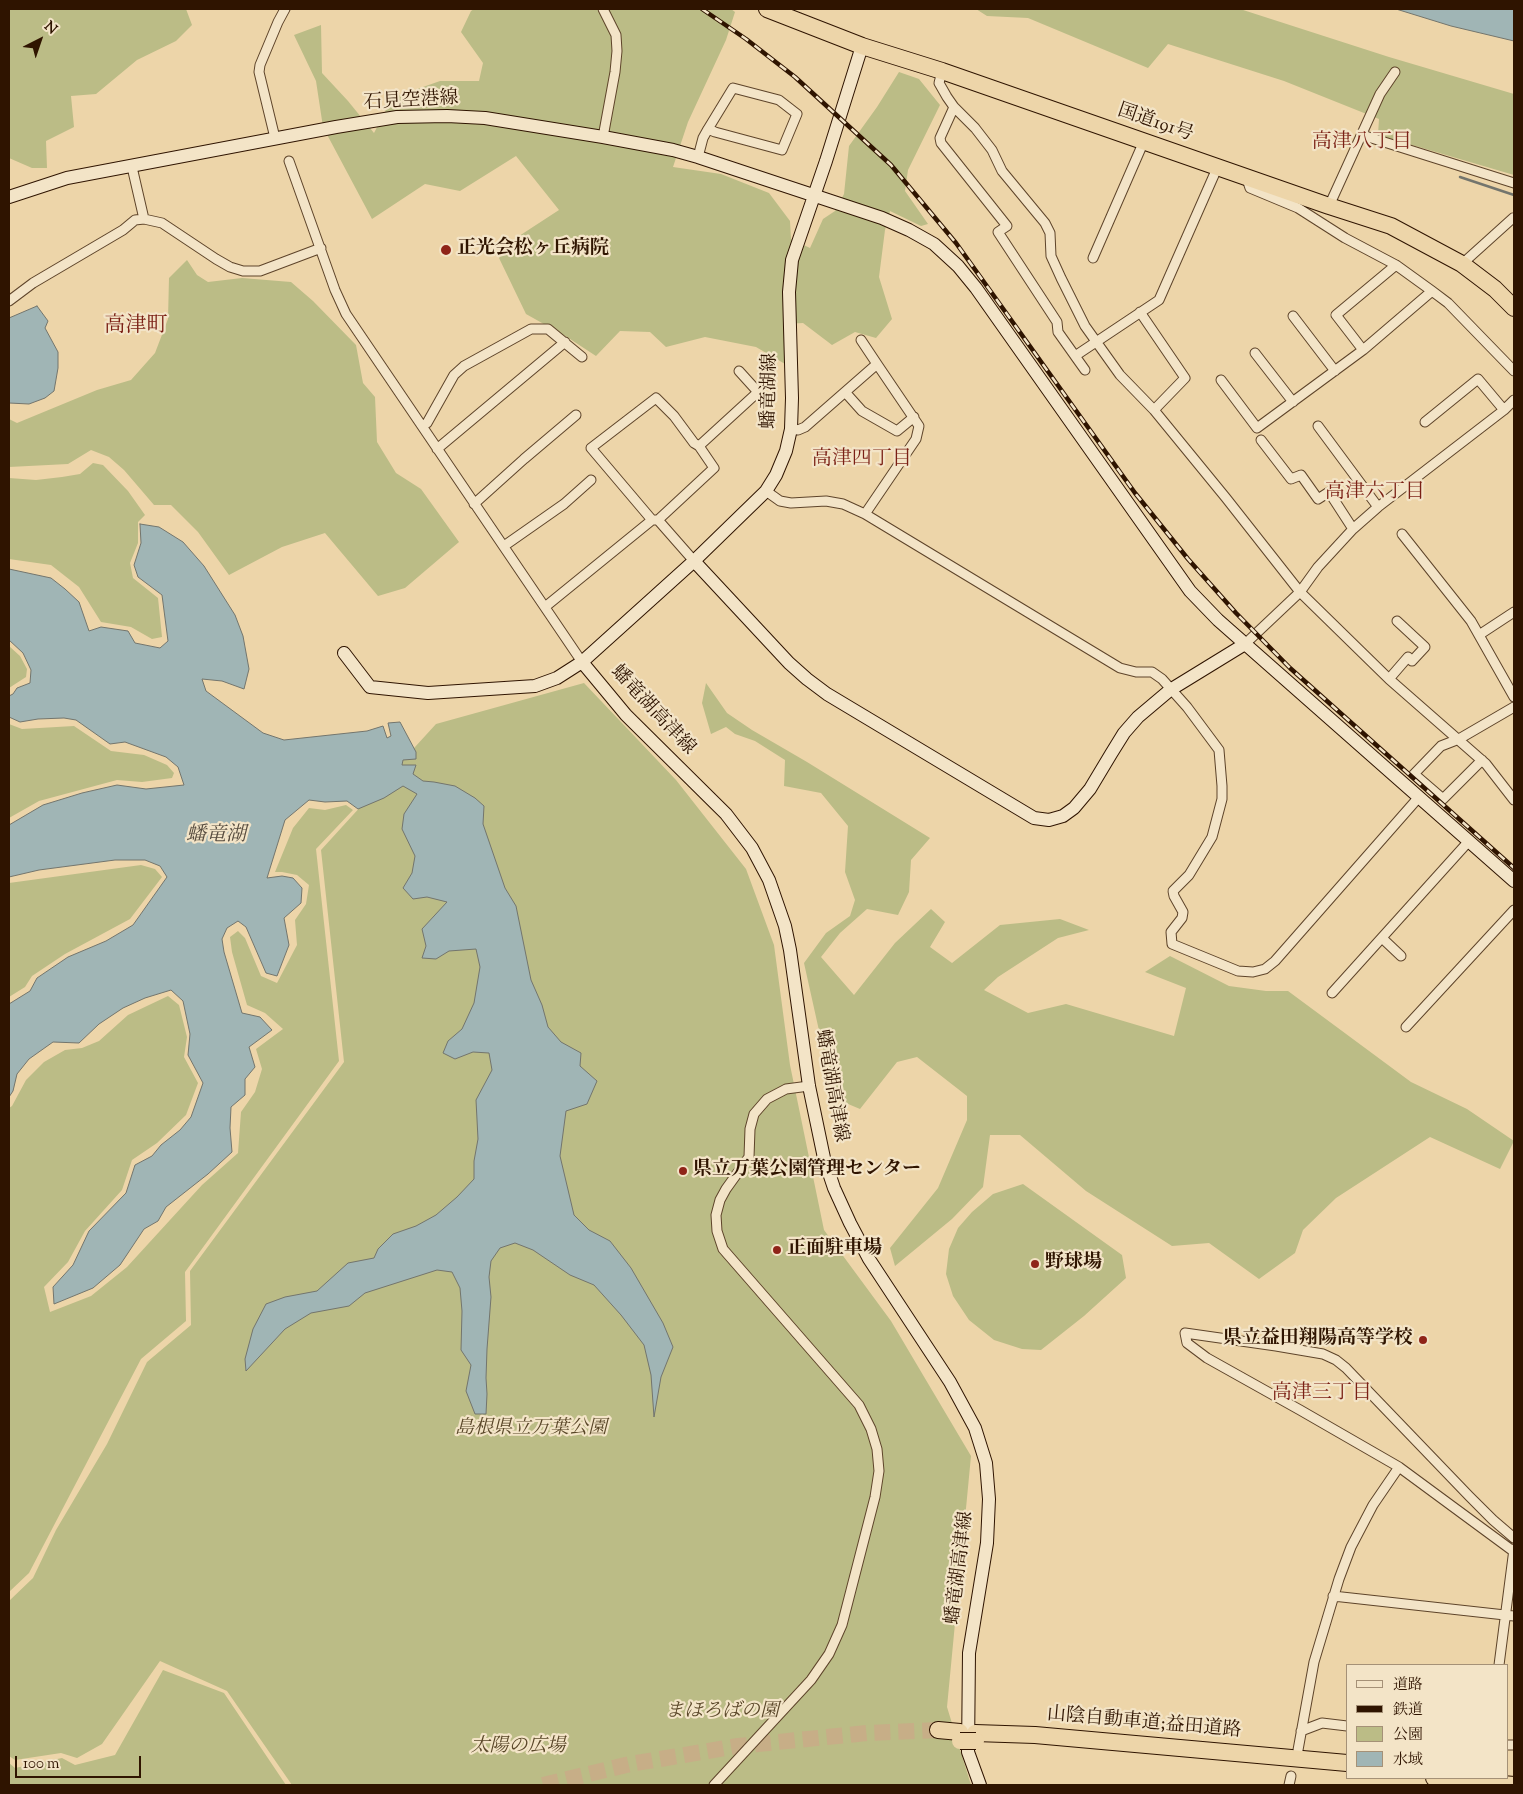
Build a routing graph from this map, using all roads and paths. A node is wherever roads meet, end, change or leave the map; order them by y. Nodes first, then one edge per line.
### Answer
1 (285, 9) edge
2 (602, 9) edge
3 (768, 9) edge
4 (862, 46) junction
5 (942, 71) junction
6 (1395, 72) dead end
7 (954, 107) junction
8 (708, 129) junction
9 (1362, 135) junction
10 (603, 136) junction
11 (275, 138) junction
12 (1144, 141) junction
13 (698, 157) junction
14 (289, 161) dead end
15 (1218, 166) junction
16 (132, 167) junction
17 (1246, 176) junction
18 (1514, 183) edge
19 (814, 196) junction
20 (9, 197) edge
21 (1329, 206) junction
22 (144, 218) junction
23 (1514, 219) edge
24 (321, 248) junction
25 (1093, 258) dead end
26 (1462, 264) junction
27 (1396, 265) junction
28 (1432, 291) junction
29 (9, 301) edge
30 (1514, 308) edge
31 (1140, 312) junction
32 (1293, 316) dead end
33 (862, 340) dead end
34 (566, 342) junction
35 (1096, 342) junction
36 (1363, 350) junction
37 (1255, 353) dead end
38 (582, 357) dead end
39 (878, 364) junction
40 (739, 371) dead end
41 (1335, 371) junction
42 (1514, 371) edge
43 (1222, 380) dead end
44 (845, 392) junction
45 (1514, 400) edge
46 (1293, 402) junction
47 (1154, 410) junction
48 (1504, 410) junction
49 (576, 415) dead end
50 (914, 417) junction
51 (1425, 422) dead end
52 (422, 426) junction
53 (1318, 426) dead end
54 (791, 429) junction
55 (1261, 440) dead end
56 (699, 446) junction
57 (437, 449) junction
58 (590, 480) dead end
59 (766, 491) junction
60 (474, 504) junction
61 (1378, 507) junction
62 (865, 514) junction
63 (655, 520) junction
64 (1353, 529) junction
65 (1402, 534) dead end
66 (504, 546) junction
67 (694, 561) junction
68 (1300, 592) junction
69 (545, 608) junction
70 (1514, 612) edge
71 (1397, 621) dead end
72 (1479, 635) junction
73 (1245, 644) junction
74 (344, 653) dead end
75 (582, 662) junction
76 (1389, 679) junction
77 (1170, 690) junction
78 (1514, 697) edge
79 (1514, 707) edge
80 (1458, 739) junction
81 (1482, 760) junction
82 (1419, 797) junction
83 (1514, 800) edge
84 (1470, 841) junction
85 (1514, 881) edge
86 (1514, 910) edge
87 (1382, 938) junction
88 (1401, 956) dead end
89 (1332, 993) dead end
90 (1406, 1027) dead end
91 (809, 1086) junction
92 (1399, 1468) junction
93 (1514, 1538) edge
94 (1514, 1550) edge
95 (1333, 1596) junction
96 (1510, 1616) edge
97 (1499, 1664) edge
98 (1346, 1726) edge
99 (1302, 1732) junction
100 (939, 1735) tunnel mouth
101 (968, 1736) junction
102 (1298, 1750) dead end
103 (1346, 1762) edge
104 (1346, 1769) edge
105 (1445, 1779) edge
106 (714, 1785) edge
107 (980, 1785) edge
108 (1514, 1785) edge

1 - 11 street
2 - 10 street
3 - 4 highway, 国道191号
4 - 5 highway, 国道191号
4 - 19 main road, 蟠竜湖線
5 - 7 street
5 - 12 highway, 国道191号
6 - 9 street
7 - 35 street
7 - 35 street
8 - 8 street
8 - 13 street
9 - 18 street
9 - 21 street
10 - 11 main road, 石見空港線
10 - 13 main road, 石見空港線
11 - 16 main road, 石見空港線
12 - 15 highway, 国道191号
12 - 25 street
13 - 19 main road, 石見空港線
14 - 24 street
15 - 17 highway, 国道191号
15 - 31 street
16 - 20 main road, 石見空港線
16 - 22 street
17 - 21 highway, 国道191号
17 - 27 street
19 - 54 main road, 蟠竜湖線
19 - 73 main road, 石見空港線
21 - 26 highway, 国道191号
22 - 24 street
22 - 29 street
23 - 26 street
24 - 52 street
26 - 30 highway, 国道191号
27 - 28 street
27 - 36 street
28 - 36 street
28 - 42 street
31 - 35 street
31 - 47 street
32 - 41 street
33 - 39 street
34 - 38 street
34 - 52 street
34 - 57 street
35 - 47 street
36 - 41 street
37 - 46 street
39 - 44 street
39 - 50 street
40 - 56 street
41 - 46 street
43 - 46 street
44 - 50 street
44 - 54 street
45 - 48 street
47 - 68 street
48 - 51 street
48 - 61 street
49 - 60 street
50 - 62 street
52 - 57 street
53 - 61 street
54 - 59 main road, 蟠竜湖線
55 - 64 street
56 - 63 street
56 - 63 street
57 - 60 street
58 - 66 street
59 - 62 street
59 - 67 main road, 蟠竜湖線
60 - 66 street
61 - 64 street
62 - 77 street
63 - 67 street
63 - 69 street
64 - 68 street
65 - 72 street
66 - 69 street
67 - 75 main road, 蟠竜湖線
67 - 77 main road
68 - 73 street
68 - 76 street
69 - 75 street
70 - 72 street
71 - 76 street
72 - 78 street
73 - 77 main road
73 - 82 main road, 石見空港線
74 - 75 main road, 蟠竜湖線
75 - 91 main road, 蟠竜湖高津線
76 - 80 street
77 - 82 street
79 - 80 street
80 - 81 street
80 - 81 street
81 - 83 street
82 - 84 main road, 石見空港線
84 - 85 main road, 石見空港線
84 - 87 street
86 - 90 street
87 - 88 street
87 - 89 street
91 - 101 main road, 蟠竜湖高津線
91 - 106 street
92 - 93 street
92 - 94 street
92 - 95 street
94 - 96 street
95 - 96 street
95 - 99 street
96 - 97 street
98 - 99 street
99 - 102 street
100 - 101 highway, 山陰自動車道;益田道路
101 - 103 highway, 山陰自動車道;益田道路
101 - 104 highway, 山陰自動車道;益田道路
101 - 107 main road, 蟠竜湖高津線
105 - 108 highway

